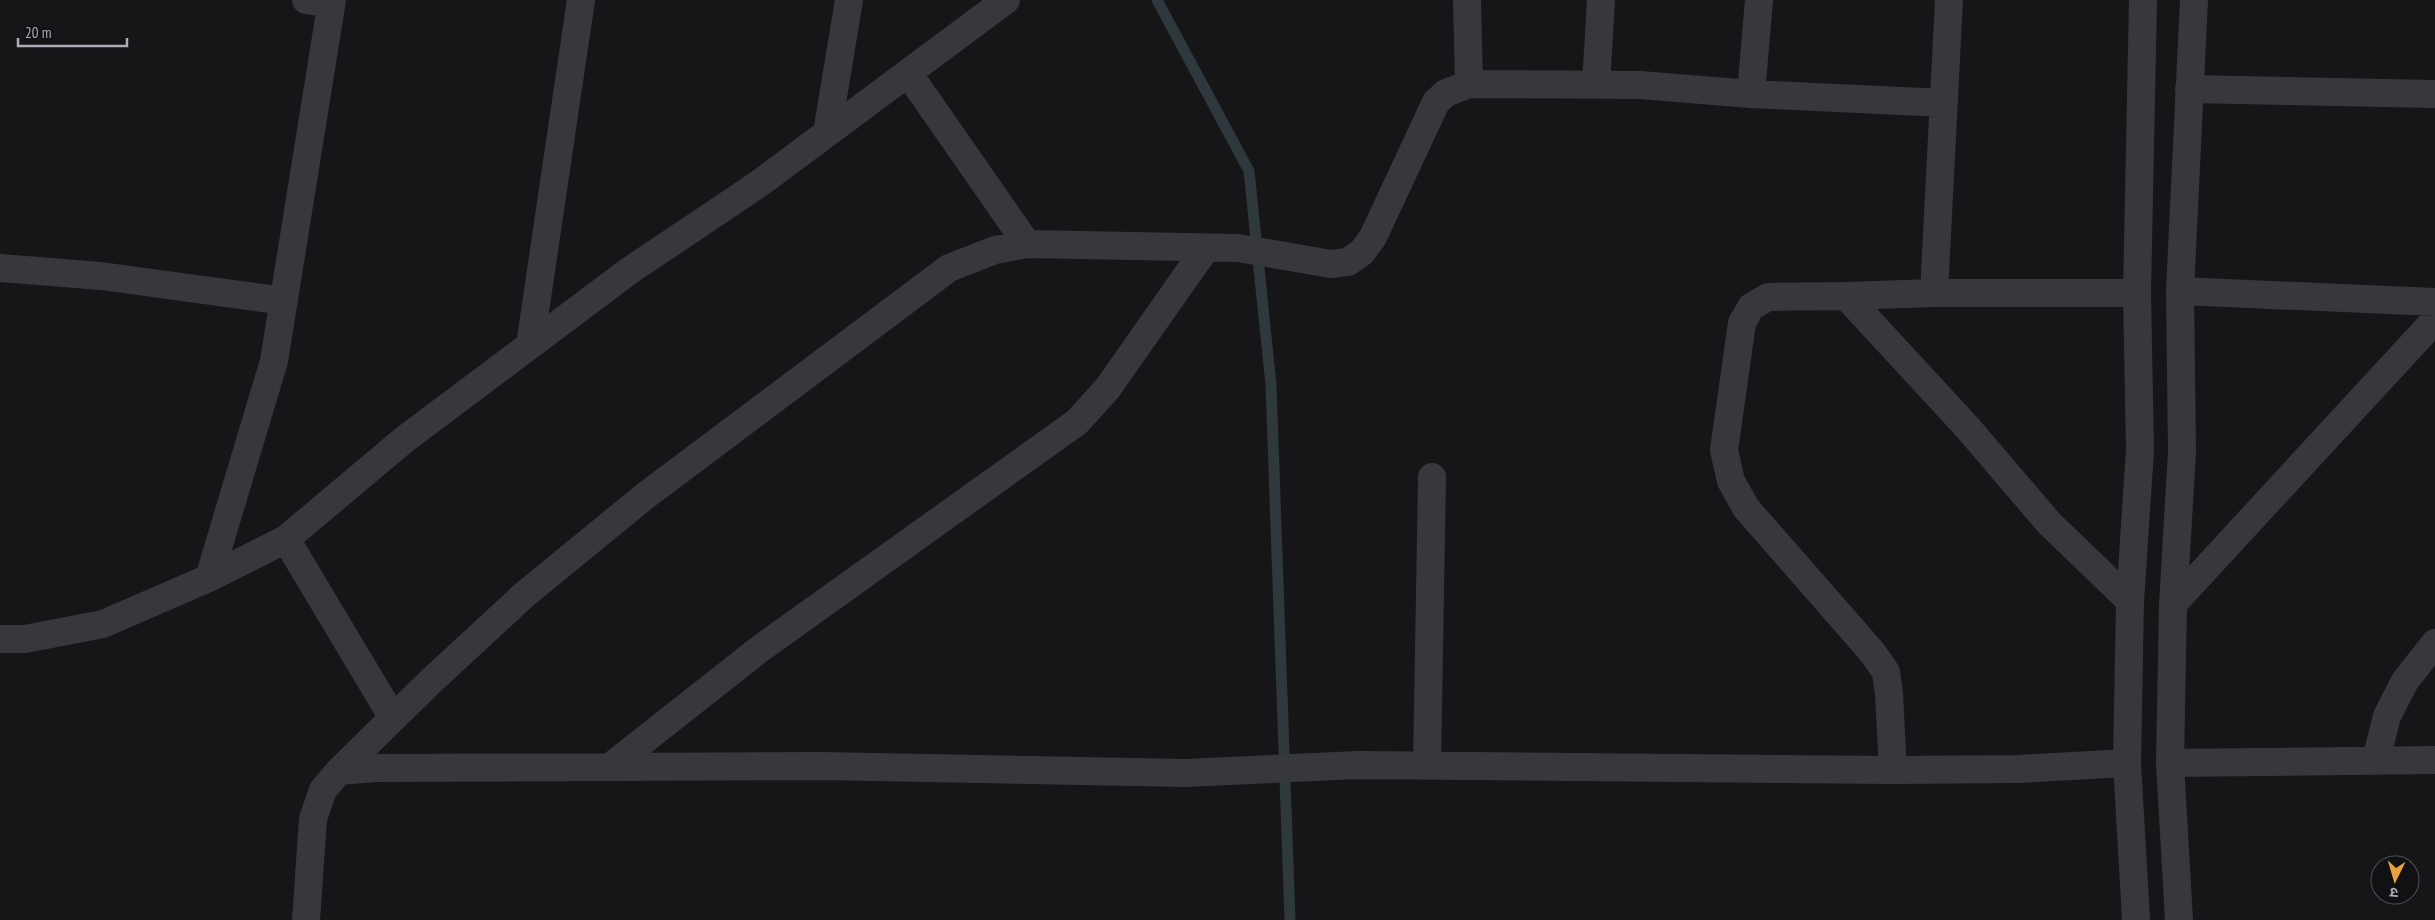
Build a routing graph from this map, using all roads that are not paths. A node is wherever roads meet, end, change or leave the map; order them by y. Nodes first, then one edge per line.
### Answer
1 (581, 0) edge
2 (849, 0) edge
3 (1006, 0) edge
4 (1467, 0) edge
5 (1601, 0) edge
6 (1759, 0) edge
7 (1949, 0) edge
8 (2144, 0) edge
9 (2194, 0) edge
10 (323, 1) edge
11 (908, 73) junction
12 (1469, 84) junction
13 (1596, 84) junction
14 (2189, 89) junction
15 (1751, 94) junction
16 (2435, 94) edge
17 (1944, 103) junction
18 (828, 133) junction
19 (1027, 244) junction
20 (1206, 248) junction
21 (0, 268) edge
22 (2180, 291) junction
23 (1934, 293) junction
24 (2137, 293) junction
25 (1846, 296) junction
26 (284, 301) junction
27 (2435, 302) edge
28 (2435, 320) edge
29 (530, 345) junction
30 (1432, 477) dead end
31 (286, 539) junction
32 (209, 578) junction
33 (2130, 601) junction
34 (2172, 604) junction
35 (0, 638) edge
36 (2435, 643) edge
37 (393, 718) junction
38 (2376, 760) junction
39 (2435, 760) edge
40 (2127, 763) junction
41 (2170, 763) junction
42 (1427, 766) junction
43 (610, 767) junction
44 (1893, 770) junction
45 (339, 772) junction
46 (306, 920) edge
47 (2136, 920) edge
48 (2179, 920) edge

1 - 29 street
2 - 18 street
3 - 11 street
4 - 12 street
5 - 13 street
6 - 15 street
7 - 17 street
8 - 24 street
9 - 14 street
10 - 26 street
11 - 18 street
11 - 19 street
12 - 13 street
12 - 20 street
13 - 15 street
14 - 16 street
14 - 22 street
15 - 17 street
17 - 23 street
18 - 29 street
19 - 20 street
19 - 37 street
20 - 43 street
21 - 26 street
22 - 27 street
22 - 34 street
23 - 24 street
23 - 25 street
24 - 33 street
25 - 33 street
25 - 44 street
26 - 32 street
28 - 34 street
29 - 31 street
30 - 42 street
31 - 32 street
31 - 37 street
32 - 35 street
33 - 40 street
34 - 41 street
36 - 38 street
37 - 45 street
38 - 39 street
38 - 41 street
40 - 44 street
40 - 47 street
41 - 48 street
42 - 43 street
42 - 44 street
43 - 45 street
45 - 46 street

